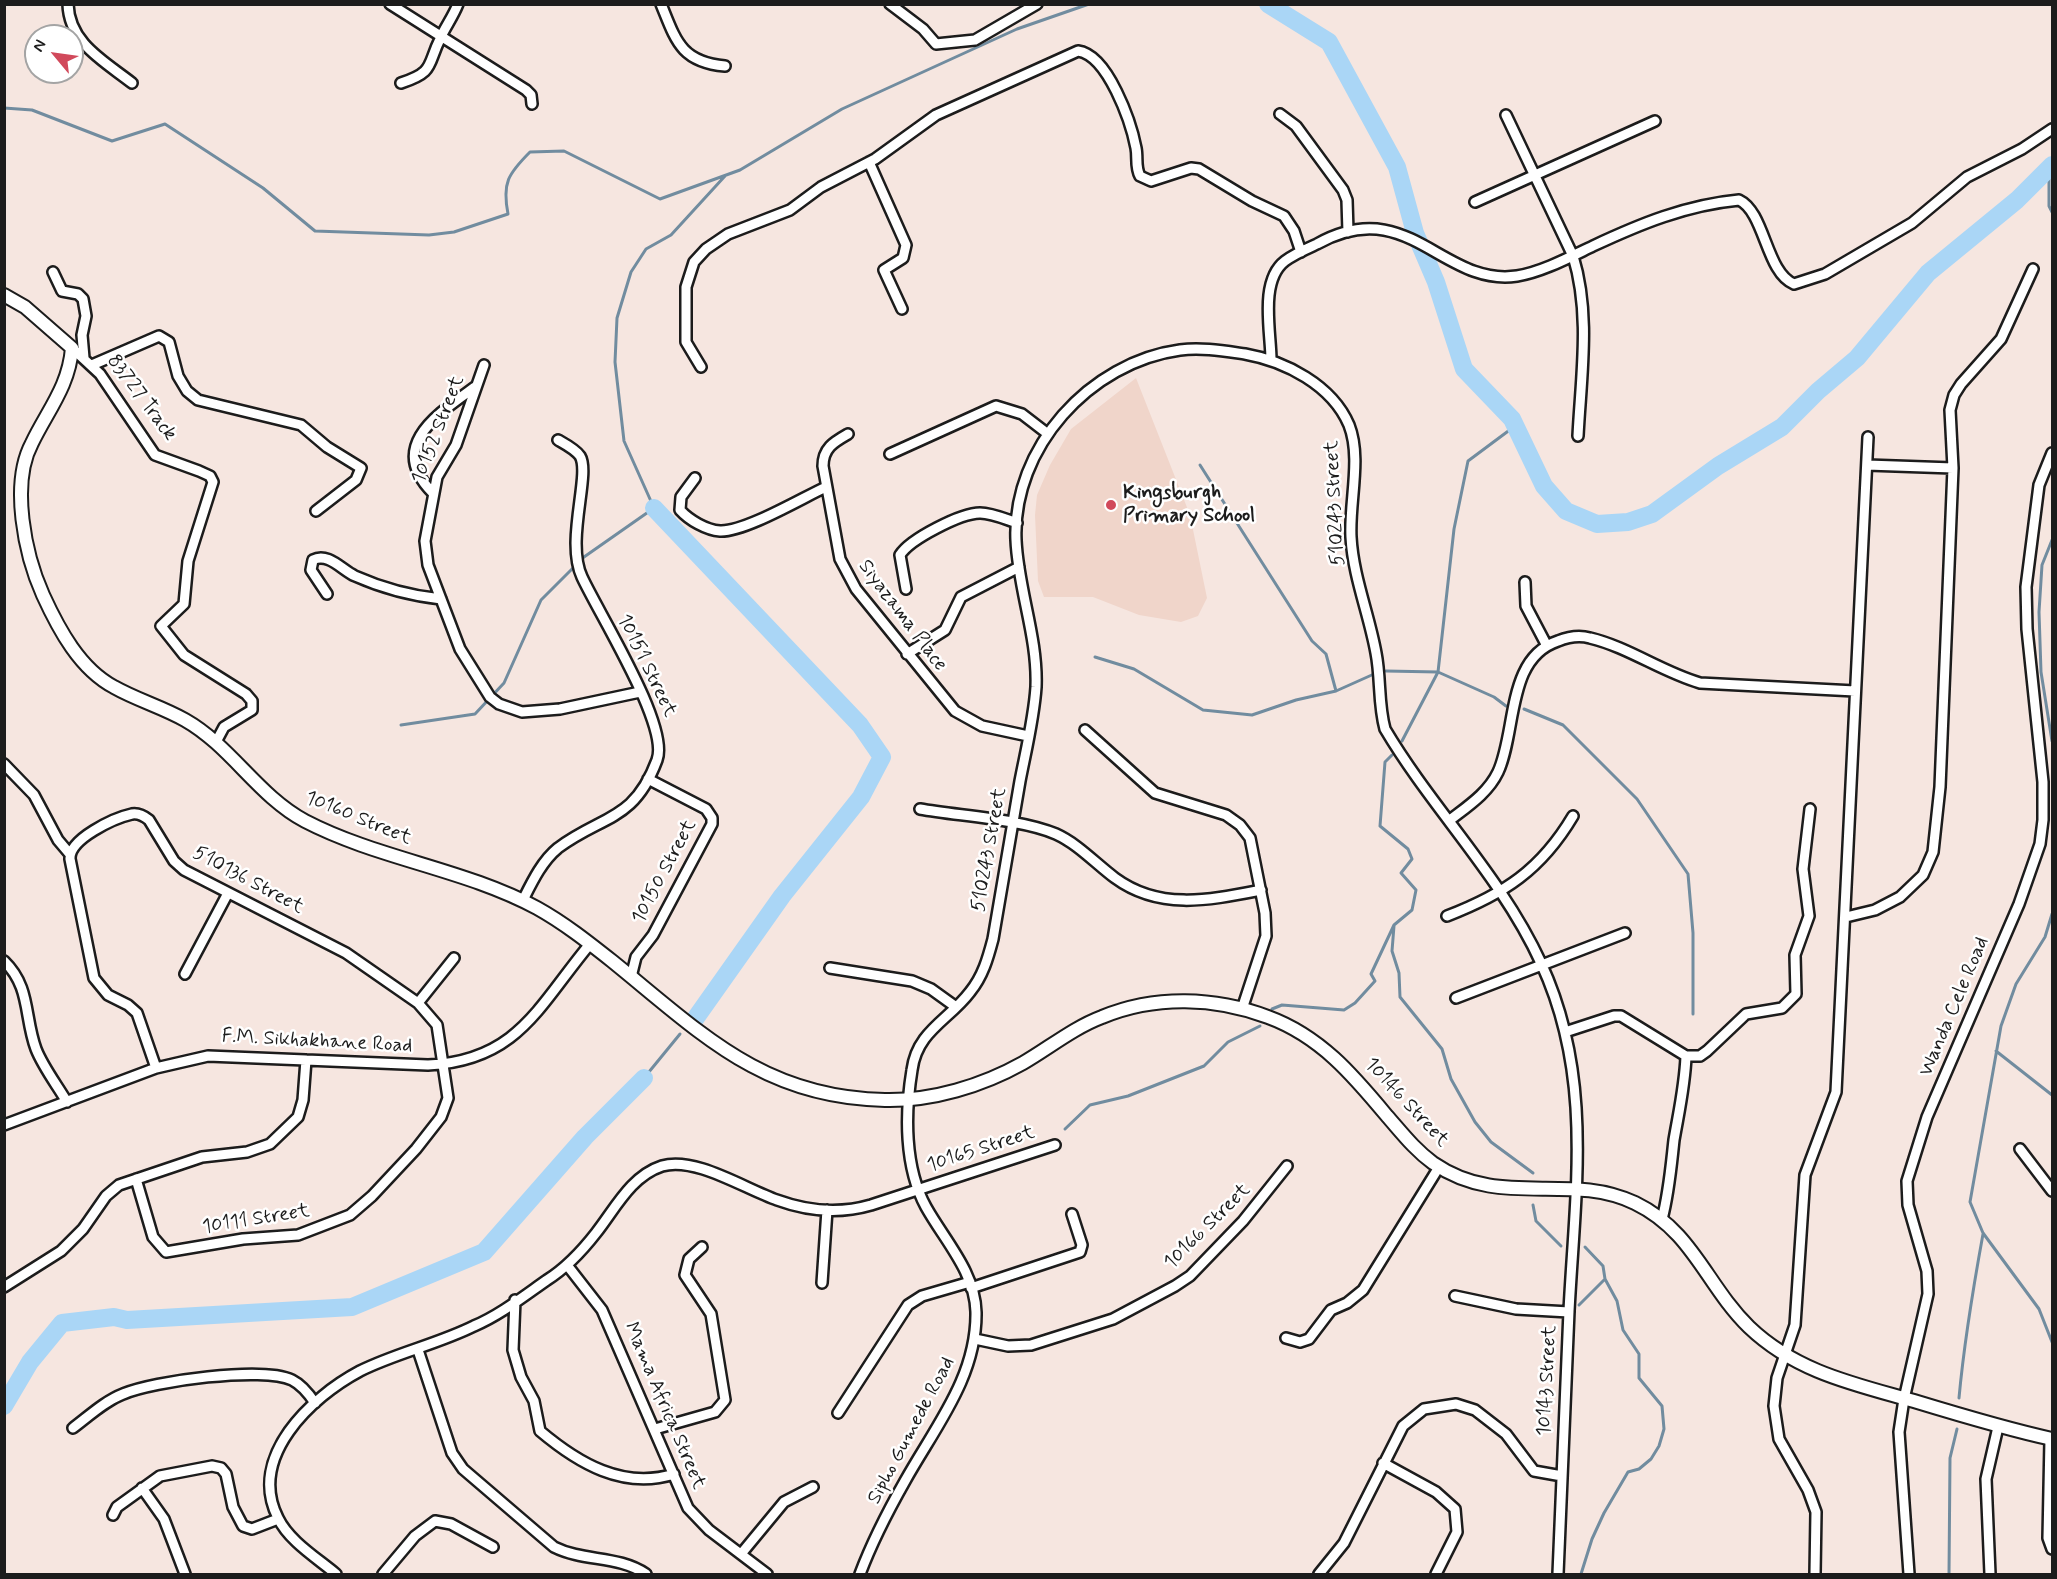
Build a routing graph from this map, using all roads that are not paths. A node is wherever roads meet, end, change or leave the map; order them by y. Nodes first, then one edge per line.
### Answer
1 (68, 4) edge
2 (390, 4) edge
3 (458, 4) edge
4 (661, 4) edge
5 (890, 4) edge
6 (1037, 4) edge
7 (440, 38) junction
8 (724, 66) dead end
9 (132, 83) dead end
10 (401, 83) dead end
11 (532, 104) dead end
12 (1280, 114) dead end
13 (1506, 115) dead end
14 (1655, 121) dead end
15 (2052, 129) edge
16 (869, 162) junction
17 (1534, 176) junction
18 (1475, 202) dead end
19 (1348, 232) junction
20 (1301, 252) junction
21 (1573, 256) junction
22 (2033, 269) dead end
23 (53, 272) dead end
24 (4, 295) edge
25 (902, 309) dead end
26 (72, 348) junction
27 (84, 358) junction
28 (1271, 360) junction
29 (92, 365) junction
30 (484, 365) dead end
31 (700, 367) dead end
32 (475, 387) junction
33 (848, 434) dead end
34 (1048, 434) junction
35 (1578, 436) dead end
36 (1868, 437) dead end
37 (558, 440) dead end
38 (2052, 453) edge
39 (891, 454) dead end
40 (1867, 465) junction
41 (1953, 468) junction
42 (695, 478) dead end
43 (826, 487) junction
44 (433, 493) junction
45 (316, 511) dead end
46 (1017, 523) junction
47 (1019, 567) junction
48 (1525, 582) dead end
49 (906, 589) dead end
50 (327, 594) dead end
51 (441, 599) junction
52 (1547, 646) junction
53 (907, 654) junction
54 (1855, 691) junction
55 (640, 692) junction
56 (1086, 730) dead end
57 (1028, 736) junction
58 (216, 742) junction
59 (4, 764) edge
60 (9, 770) edge
61 (648, 779) junction
62 (920, 809) dead end
63 (1810, 809) dead end
64 (1573, 816) dead end
65 (1450, 820) junction
66 (1012, 824) junction
67 (69, 853) junction
68 (1261, 890) junction
69 (1501, 891) junction
70 (228, 893) junction
71 (523, 900) junction
72 (1447, 916) dead end
73 (1846, 917) junction
74 (1625, 933) dead end
75 (590, 944) junction
76 (454, 958) dead end
77 (4, 961) edge
78 (1543, 966) junction
79 (830, 968) dead end
80 (185, 974) dead end
81 (631, 977) junction
82 (1456, 998) dead end
83 (418, 1003) junction
84 (956, 1007) junction
85 (1242, 1009) junction
86 (1565, 1032) junction
87 (1686, 1056) junction
88 (306, 1060) junction
89 (444, 1065) junction
90 (156, 1068) junction
91 (908, 1099) junction
92 (67, 1102) junction
93 (4, 1125) edge
94 (1055, 1145) dead end
95 (2020, 1149) dead end
96 (1287, 1166) dead end
97 (1439, 1167) junction
98 (136, 1179) junction
99 (918, 1189) junction
100 (1577, 1189) junction
101 (2052, 1191) edge
102 (827, 1210) junction
103 (1072, 1214) dead end
104 (1662, 1219) junction
105 (702, 1247) dead end
106 (567, 1264) junction
107 (822, 1283) dead end
108 (971, 1285) junction
109 (4, 1287) edge
110 (1455, 1296) dead end
111 (515, 1300) junction
112 (1569, 1312) junction
113 (1286, 1338) dead end
114 (975, 1339) junction
115 (418, 1350) junction
116 (1786, 1356) junction
117 (1904, 1399) junction
118 (315, 1403) junction
119 (837, 1413) dead end
120 (1998, 1427) junction
121 (73, 1428) dead end
122 (655, 1429) junction
123 (2051, 1439) edge
124 (1383, 1462) junction
125 (674, 1474) junction
126 (1562, 1476) junction
127 (813, 1487) dead end
128 (142, 1488) junction
129 (113, 1515) dead end
130 (278, 1519) junction
131 (493, 1547) dead end
132 (2052, 1549) edge
133 (741, 1554) junction
134 (185, 1575) edge
135 (336, 1575) edge
136 (383, 1575) edge
137 (646, 1575) edge
138 (767, 1575) edge
139 (860, 1575) edge
140 (1319, 1575) edge
141 (1436, 1575) edge
142 (1558, 1575) edge
143 (1815, 1575) edge
144 (1909, 1575) edge
145 (1990, 1575) edge

1 - 9 street
2 - 7 street
3 - 7 street
4 - 8 street
5 - 6 street
7 - 10 street
7 - 11 street
12 - 19 street
13 - 17 street
14 - 17 street
15 - 21 street
16 - 20 street
16 - 25 street
16 - 31 street
17 - 18 street
17 - 21 street
19 - 20 street
19 - 21 street
20 - 28 street
21 - 35 street
22 - 41 street
23 - 27 street
24 - 26 street, 83727 Track
26 - 27 street, 83727 Track
26 - 58 street, 10160 Street
27 - 29 street, 83727 Track
28 - 34 street, 510243 Street
28 - 65 street, 510243 Street
29 - 45 street
29 - 58 street, 83727 Track
30 - 32 street, 10152 Street
32 - 44 street, 10152 Street
32 - 44 street
33 - 43 street, Siyazama Place
34 - 39 street
34 - 46 street, 510243 Street
36 - 40 street
37 - 55 street, 10151 Street
38 - 117 street, Wanda Cele Road
40 - 41 street
40 - 54 street
41 - 73 street
42 - 43 street
43 - 53 street, Siyazama Place
44 - 51 street, 10152 Street
46 - 47 street, 510243 Street
46 - 49 street
47 - 53 street
47 - 57 street, 510243 Street
48 - 52 street
50 - 51 street
51 - 55 street, 10152 Street
52 - 54 street
52 - 65 street
53 - 57 street, Siyazama Place
54 - 73 street
55 - 61 street, 10151 Street
56 - 68 street
57 - 66 street, 510243 Street
58 - 71 street, 10160 Street
59 - 60 street
60 - 67 street
61 - 71 street, 10151 Street
61 - 81 street, 10150 Street
62 - 66 street
63 - 87 street
64 - 69 street
65 - 69 street, 510243 Street
66 - 68 street
66 - 84 street, 510243 Street
67 - 70 street, 510136 Street
67 - 90 street
68 - 85 street
69 - 72 street
69 - 78 street, 510243 Street
70 - 80 street
70 - 83 street, 510136 Street
71 - 75 street, 10160 Street
73 - 116 street
74 - 78 street
75 - 81 street, 10160 Street
75 - 89 street, F.M. Sikhakhane Road
76 - 83 street
77 - 92 street
78 - 82 street
78 - 86 street, 510243 Street
79 - 84 street
81 - 91 street, 10160 Street
83 - 89 street, 510136 Street
84 - 91 street, 510243 Street
85 - 91 street, 10146 Street
85 - 97 street, 10146 Street
86 - 87 street
86 - 100 street, 510243 Street
87 - 104 street
88 - 89 street, F.M. Sikhakhane Road
88 - 90 street, F.M. Sikhakhane Road
88 - 98 street
89 - 98 street, 10111 Street
90 - 92 street, F.M. Sikhakhane Road
91 - 99 street, Sipho Gumede Road
92 - 93 street, F.M. Sikhakhane Road
94 - 99 street, 10165 Street
95 - 101 street
96 - 114 street, 10166 Street
97 - 100 street, 10146 Street
97 - 113 street
98 - 109 street
99 - 102 street, 10165 Street
99 - 108 street, Sipho Gumede Road
100 - 104 street, 10146 Street
100 - 112 street, 10143 Street
102 - 106 street, 10165 Street
102 - 107 street
103 - 108 street
104 - 116 street, 10146 Street
105 - 122 street
106 - 111 street, 10165 Street
106 - 122 street, Mama Africa Street
108 - 114 street, Sipho Gumede Road
108 - 119 street
110 - 112 street
111 - 115 street, 10165 Street
111 - 125 street
112 - 126 street, 10143 Street
114 - 139 street, Sipho Gumede Road
115 - 118 street, 10165 Street
115 - 137 street
116 - 117 street, 10146 Street
116 - 143 street
117 - 120 street, 10146 Street
117 - 144 street, Wanda Cele Road
118 - 121 street
118 - 130 street, 10165 Street
120 - 123 street, 10146 Street
120 - 145 street
122 - 125 street, Mama Africa Street
123 - 132 street
124 - 126 street
124 - 140 street
124 - 141 street
125 - 133 street, Mama Africa Street
126 - 142 street, 10143 Street
127 - 133 street
128 - 129 street
128 - 130 street
128 - 134 street
130 - 135 street
131 - 136 street
133 - 138 street, Mama Africa Street

